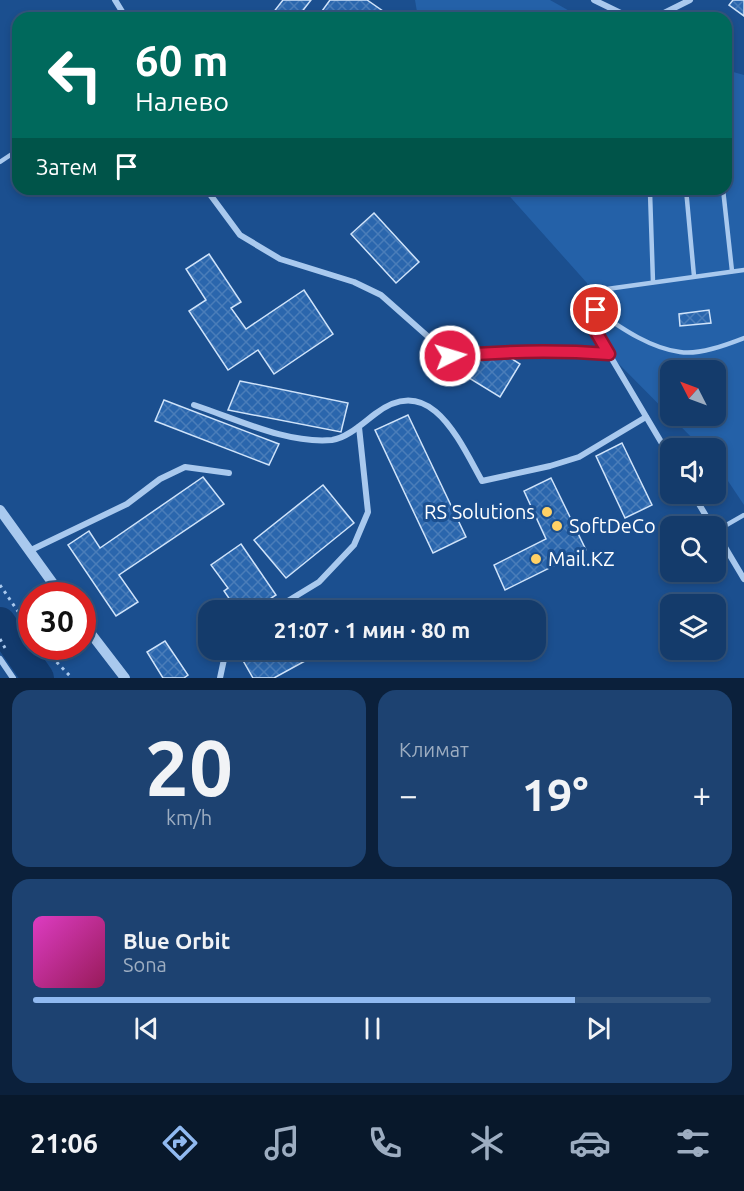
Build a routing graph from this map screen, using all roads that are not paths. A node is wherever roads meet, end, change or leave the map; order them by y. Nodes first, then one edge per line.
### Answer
1 (594, 0) edge
2 (690, 0) edge
3 (618, 12) edge
4 (666, 12) edge
5 (210, 195) edge
6 (650, 195) edge
7 (687, 195) edge
8 (724, 195) edge
9 (744, 270) edge
10 (732, 271) junction
11 (694, 276) junction
12 (653, 282) junction
13 (596, 310) junction
14 (744, 338) edge
15 (609, 354) junction
16 (194, 405) dead end
17 (646, 417) junction
18 (359, 427) junction
19 (660, 440) edge
20 (229, 473) dead end
21 (0, 510) edge
22 (744, 516) edge
23 (726, 526) edge
24 (726, 548) edge
25 (28, 551) junction
26 (744, 579) edge
27 (51, 582) edge
28 (289, 600) edge
29 (96, 640) edge
30 (0, 659) edge
31 (224, 660) edge
32 (14, 678) edge
33 (125, 678) edge
34 (220, 678) edge

1 - 3 street
2 - 4 street
5 - 15 street
6 - 12 lane
7 - 11 lane
8 - 10 lane
9 - 10 lane
10 - 11 lane
11 - 12 lane
12 - 13 lane
13 - 14 lane
13 - 15 lane
15 - 17 street
16 - 18 street
17 - 18 street
17 - 19 street
18 - 28 street
20 - 25 street
21 - 25 street
22 - 23 lane
24 - 26 street
25 - 27 street
29 - 33 street
30 - 32 street
31 - 34 street

